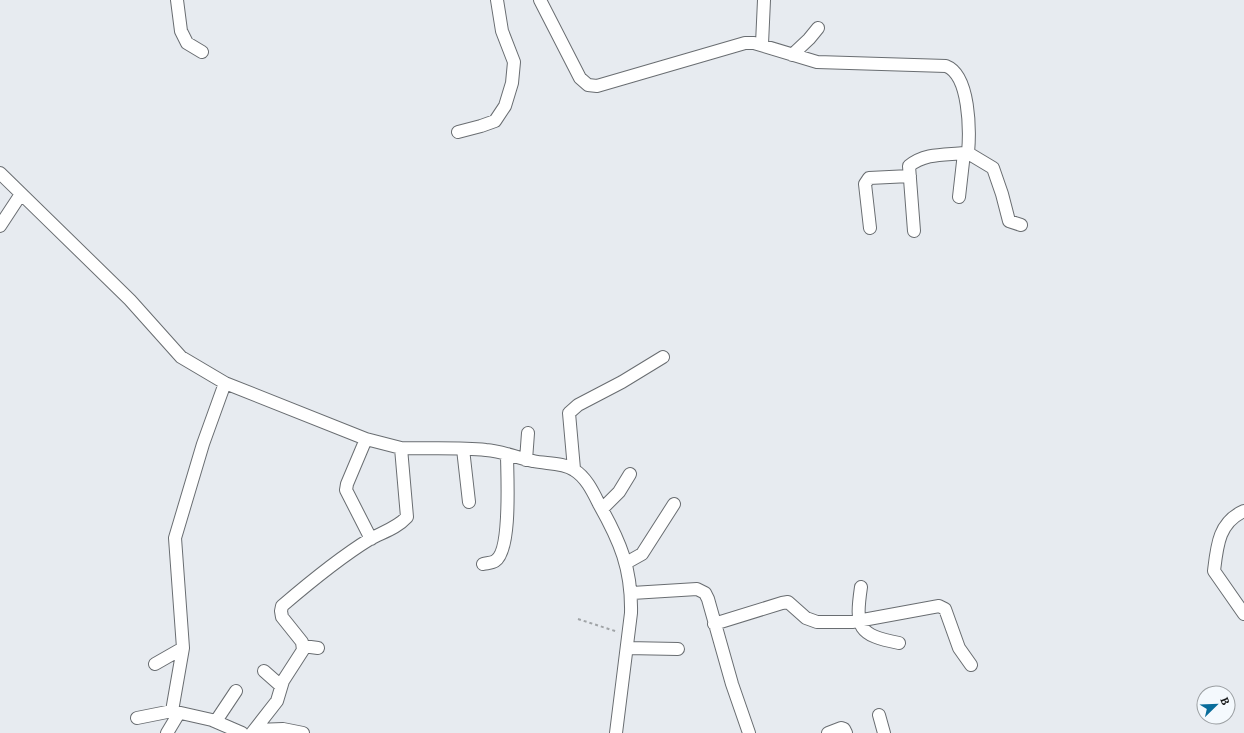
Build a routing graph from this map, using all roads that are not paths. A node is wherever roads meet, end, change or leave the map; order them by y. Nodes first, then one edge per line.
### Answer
1 (176, 0) edge
2 (497, 0) edge
3 (540, 0) edge
4 (764, 0) edge
5 (818, 28) dead end
6 (762, 44) junction
7 (202, 52) dead end
8 (792, 55) junction
9 (458, 132) dead end
10 (966, 153) junction
11 (0, 173) edge
12 (910, 176) junction
13 (21, 194) junction
14 (959, 197) dead end
15 (1021, 225) dead end
16 (0, 226) edge
17 (870, 228) dead end
18 (914, 231) dead end
19 (663, 357) dead end
20 (225, 383) junction
21 (528, 433) dead end
22 (366, 439) junction
23 (401, 448) junction
24 (463, 449) junction
25 (507, 454) junction
26 (526, 460) junction
27 (574, 469) junction
28 (630, 474) dead end
29 (469, 502) dead end
30 (674, 504) dead end
31 (602, 509) junction
32 (1244, 510) edge
33 (371, 539) junction
34 (626, 563) junction
35 (483, 564) dead end
36 (861, 587) dead end
37 (632, 593) junction
38 (1244, 614) edge
39 (859, 621) junction
40 (714, 624) junction
41 (899, 643) dead end
42 (303, 646) junction
43 (183, 648) junction
44 (318, 648) dead end
45 (627, 648) junction
46 (678, 649) dead end
47 (155, 664) dead end
48 (971, 665) dead end
49 (264, 671) dead end
50 (281, 686) junction
51 (236, 691) dead end
52 (176, 712) junction
53 (879, 715) dead end
54 (137, 718) dead end
55 (216, 721) junction
56 (254, 732) edge
57 (168, 733) edge
58 (242, 733) edge
59 (303, 733) edge
60 (616, 733) edge
61 (749, 733) edge
62 (828, 733) edge
63 (846, 733) edge
64 (884, 733) edge

1 - 7 street
2 - 9 street
3 - 6 street
4 - 6 street
5 - 8 street
6 - 8 street
8 - 10 street
10 - 12 street
10 - 14 street
10 - 15 street
11 - 13 street
12 - 17 street
12 - 18 street
13 - 16 street
13 - 20 street
19 - 27 street
20 - 22 street
20 - 43 street
21 - 26 street
22 - 23 street
22 - 33 street
23 - 24 street
23 - 33 street
24 - 25 street
24 - 29 street
25 - 26 street
25 - 35 street
26 - 27 street
27 - 31 street
28 - 31 street
30 - 34 street
31 - 34 street
32 - 38 street
33 - 42 street
34 - 37 street
36 - 39 street
37 - 40 street
37 - 45 street
39 - 40 street
39 - 41 street
39 - 48 street
40 - 61 street
42 - 44 street
42 - 50 street
43 - 47 street
43 - 52 street
45 - 46 street
45 - 60 street
49 - 50 street
50 - 56 street
51 - 55 street
52 - 54 street
52 - 55 street
52 - 57 street
53 - 64 street
55 - 58 street
56 - 59 street
62 - 63 street

